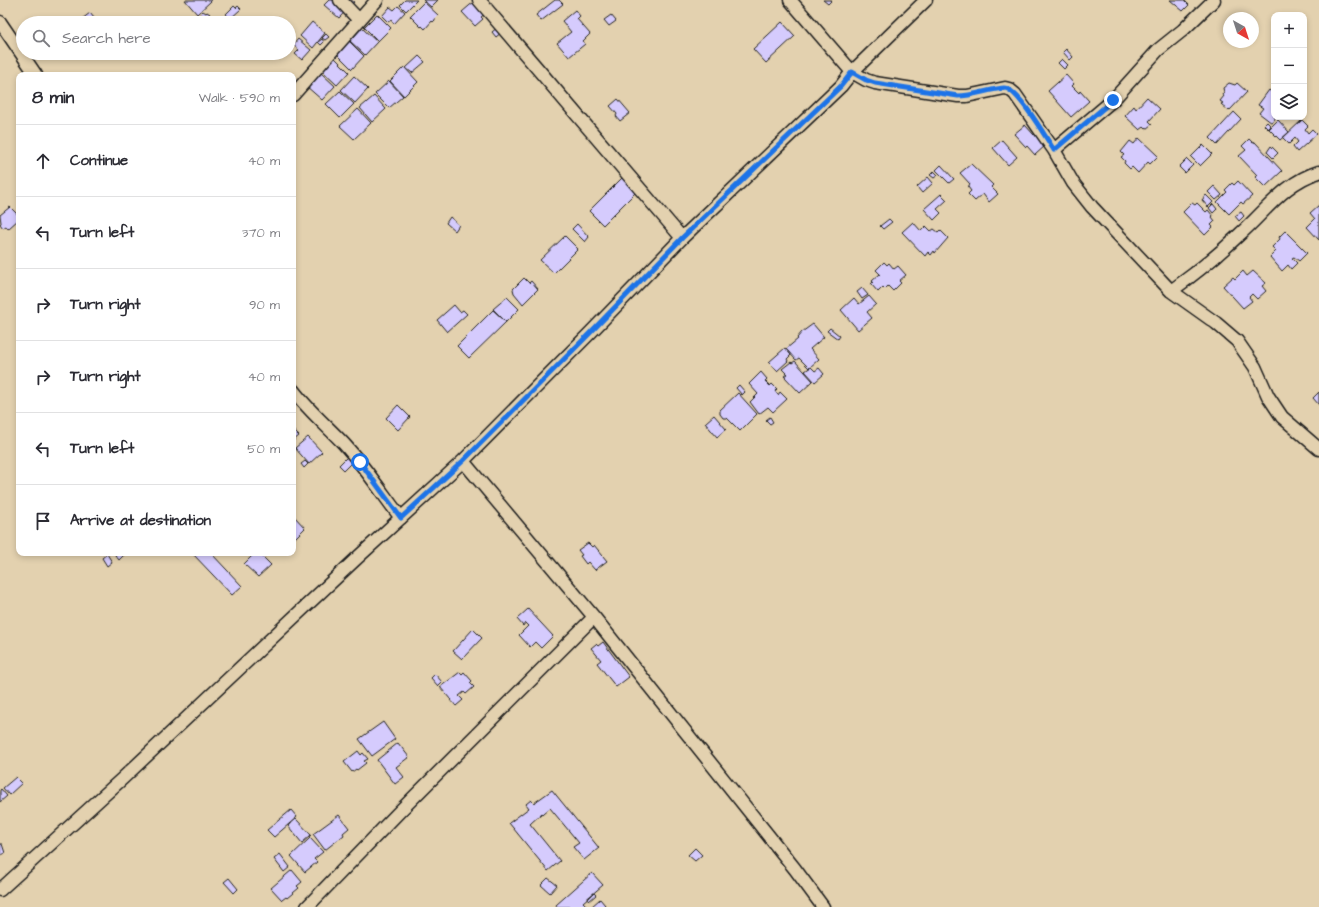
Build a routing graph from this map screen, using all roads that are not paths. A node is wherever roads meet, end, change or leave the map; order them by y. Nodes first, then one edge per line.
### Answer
1 (340, 0) edge
2 (377, 0) edge
3 (479, 0) edge
4 (790, 0) edge
5 (926, 0) edge
6 (1214, 0) edge
7 (359, 20) junction
8 (0, 22) edge
9 (16, 46) edge
10 (26, 60) edge
11 (34, 72) edge
12 (852, 72) junction
13 (296, 92) edge
14 (1054, 150) junction
15 (1319, 172) edge
16 (682, 238) junction
17 (1170, 291) junction
18 (296, 394) edge
19 (1319, 449) edge
20 (463, 461) junction
21 (401, 518) junction
22 (594, 618) junction
23 (0, 890) edge
24 (307, 907) edge
25 (823, 907) edge

1 - 7 street
2 - 7 street
3 - 16 street
4 - 12 street
5 - 12 street
6 - 14 street
7 - 13 street
8 - 9 street
10 - 11 street
12 - 14 street
12 - 16 street
14 - 17 street
15 - 17 street
16 - 20 street
17 - 19 street
18 - 21 street
20 - 21 street
20 - 22 street
21 - 23 street
22 - 24 street
22 - 25 street

